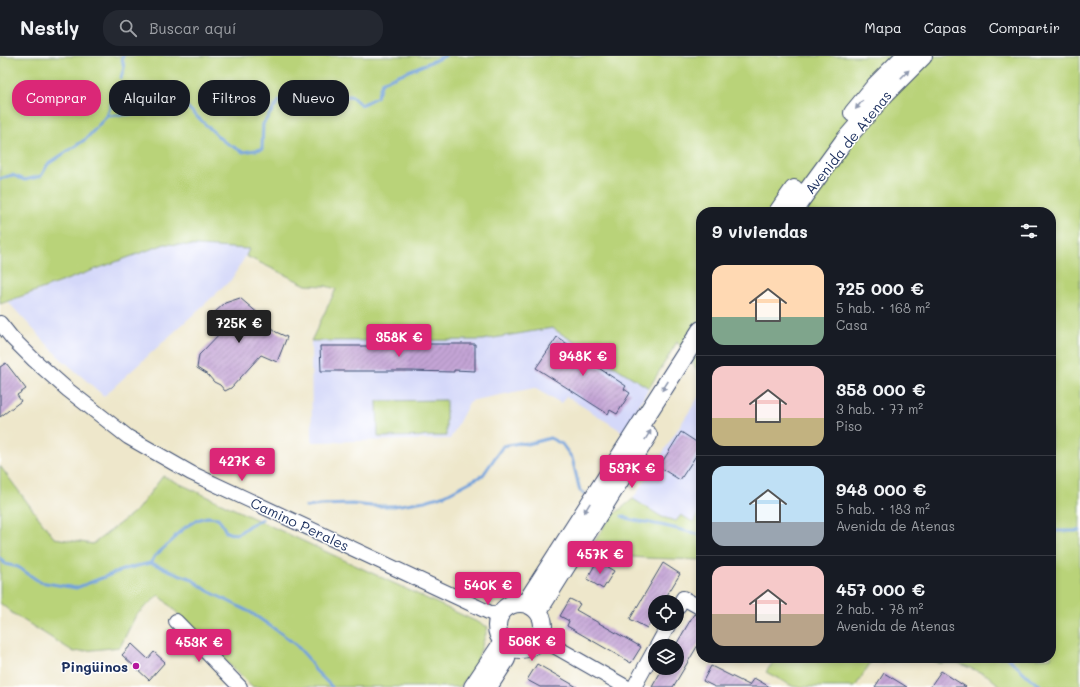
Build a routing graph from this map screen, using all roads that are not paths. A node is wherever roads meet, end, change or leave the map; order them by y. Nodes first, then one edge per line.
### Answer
1 (905, 56) edge
2 (923, 56) edge
3 (782, 207) edge
4 (796, 207) edge
5 (0, 324) edge
6 (696, 338) edge
7 (696, 360) edge
8 (684, 599) edge
9 (696, 605) edge
10 (532, 607) junction
11 (499, 617) junction
12 (176, 621) dead end
13 (540, 638) junction
14 (508, 645) junction
15 (648, 662) edge
16 (240, 687) edge
17 (473, 687) edge
18 (488, 687) edge
19 (626, 687) edge
20 (634, 687) edge

1 -> 3 main road, Avenida de Atenas
4 -> 2 main road, Avenida de Atenas
5 - 11 street, Camino Perales
6 -> 10 main road
10 -> 7 main road
8 - 9 street
10 - 11 main road
10 - 13 main road
11 - 14 main road
12 - 16 street
13 - 14 main road
13 - 19 street
14 - 17 main road
14 - 18 main road
15 - 20 street

